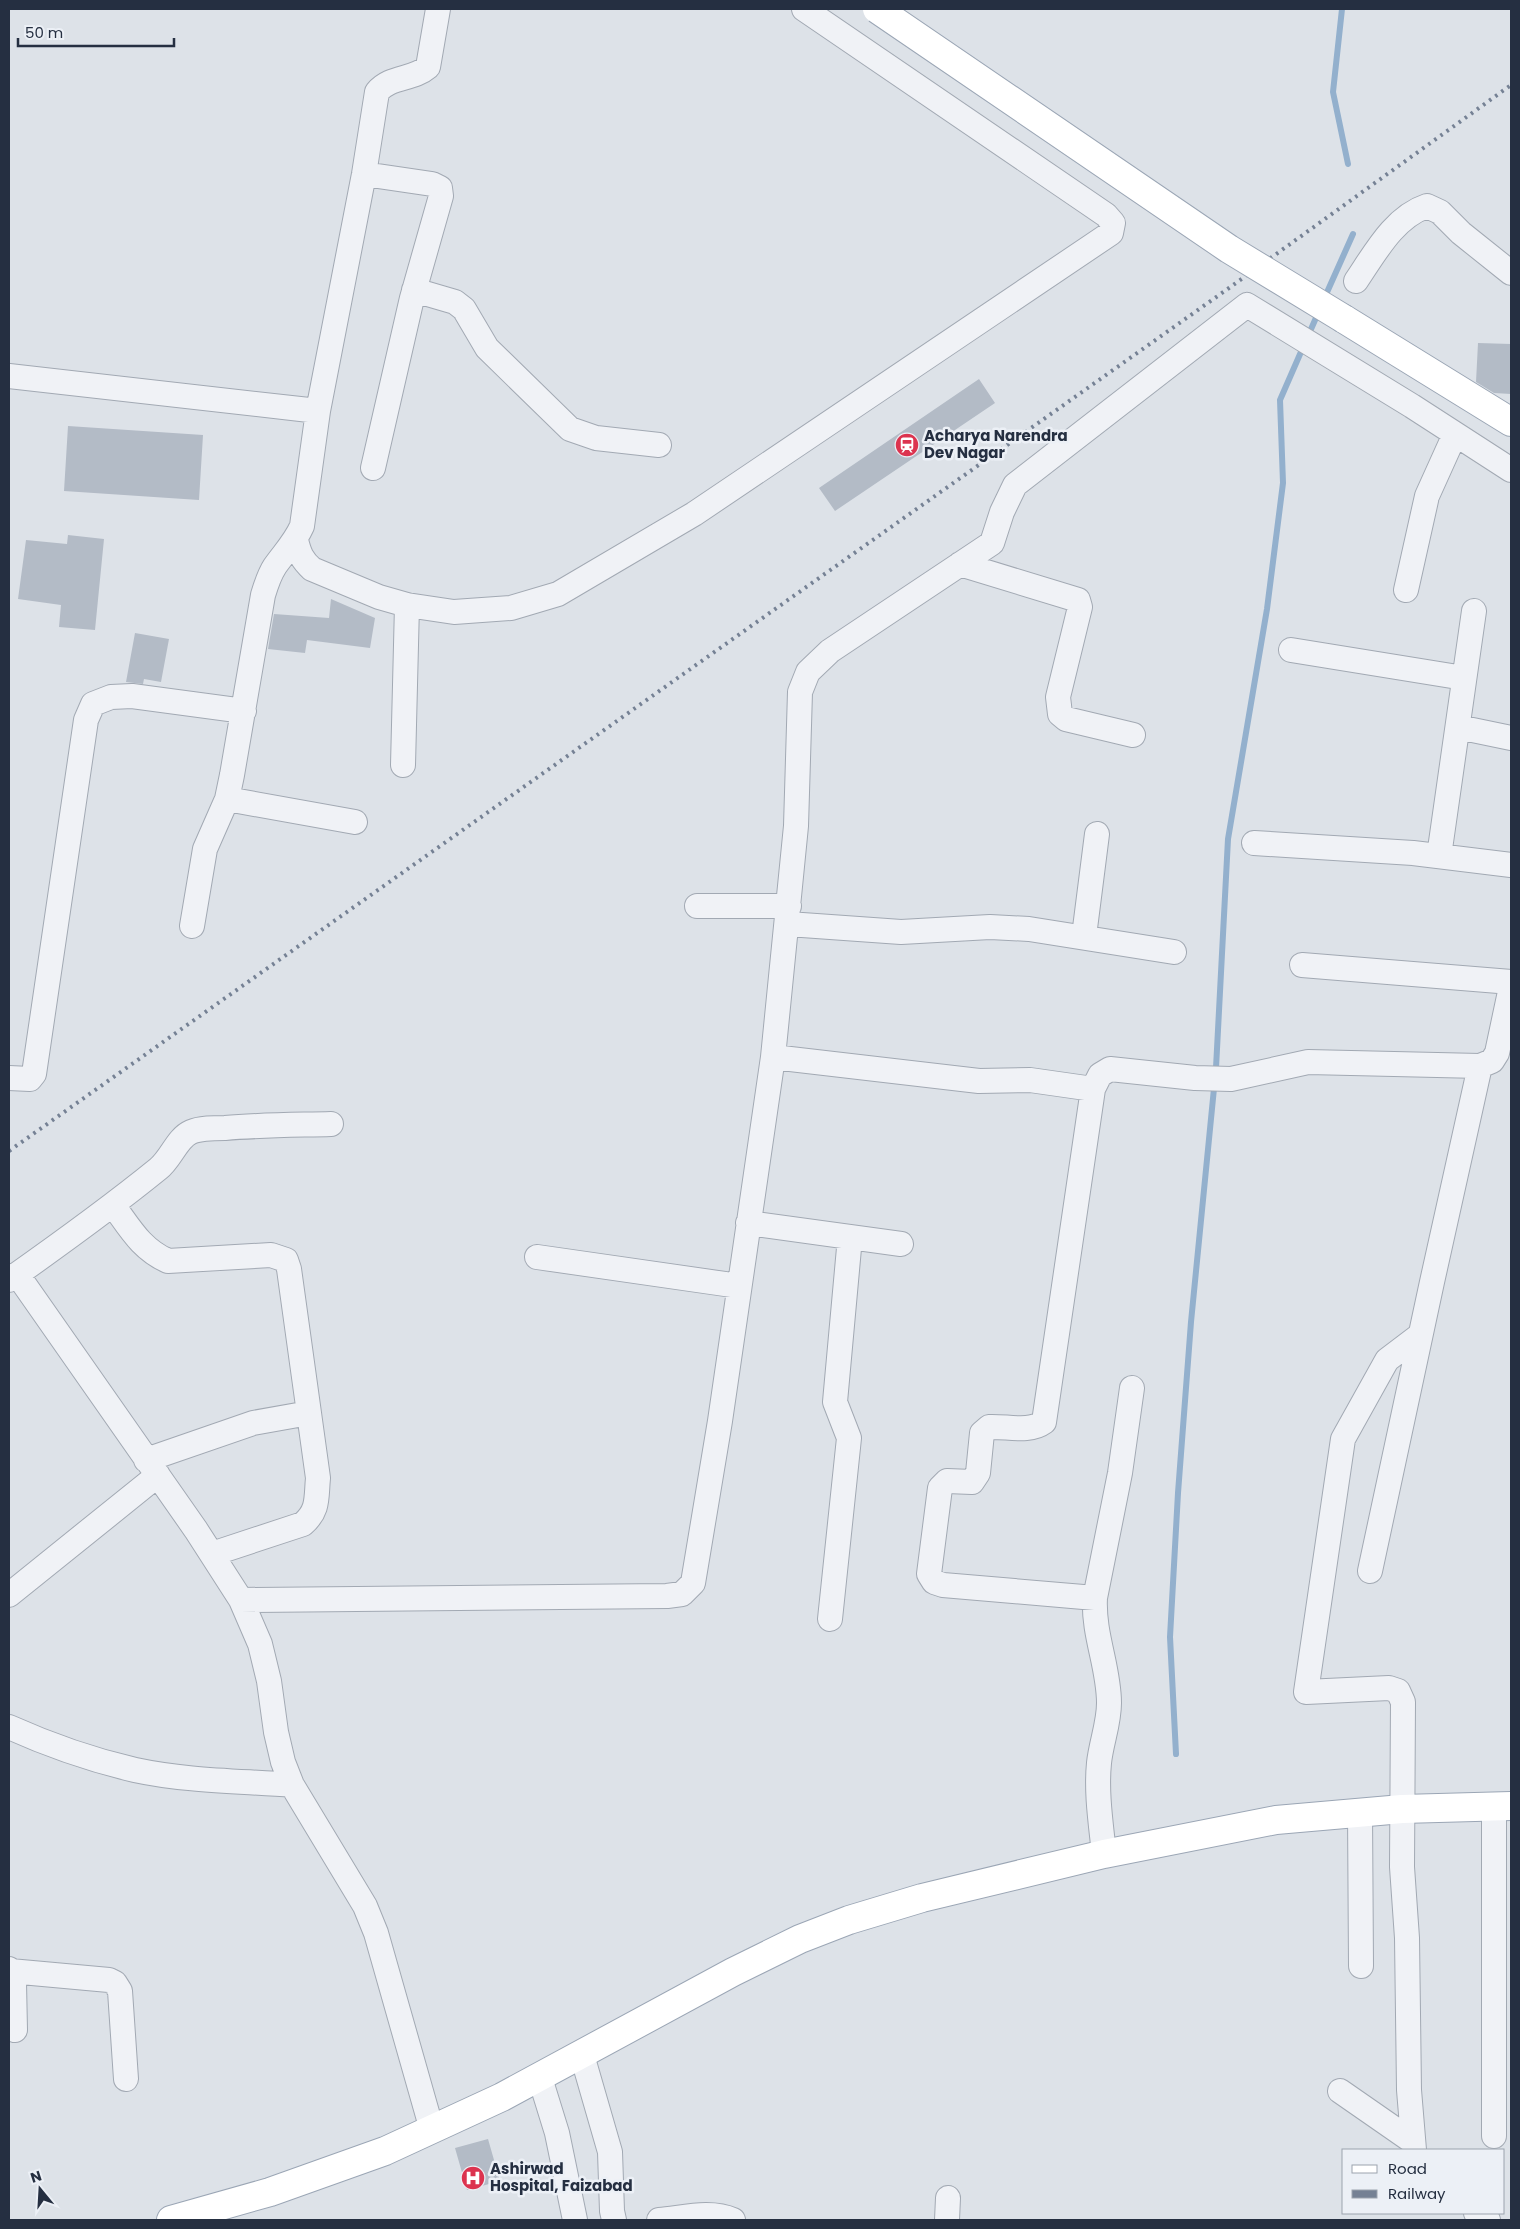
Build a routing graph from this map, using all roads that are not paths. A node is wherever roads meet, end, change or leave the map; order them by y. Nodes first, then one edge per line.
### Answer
1 (438, 9) edge
2 (804, 9) edge
3 (877, 9) edge
4 (364, 174) junction
5 (1511, 274) edge
6 (1356, 281) dead end
7 (414, 290) junction
8 (9, 376) edge
9 (318, 411) junction
10 (1511, 422) edge
11 (1454, 434) junction
12 (659, 444) dead end
13 (373, 468) dead end
14 (1511, 470) edge
15 (296, 540) junction
16 (960, 564) junction
17 (1406, 590) dead end
18 (407, 605) junction
19 (1474, 611) dead end
20 (1290, 650) dead end
21 (1464, 678) junction
22 (244, 710) junction
23 (1458, 727) junction
24 (1133, 735) dead end
25 (1511, 738) edge
26 (403, 765) dead end
27 (227, 799) junction
28 (354, 822) dead end
29 (1097, 834) dead end
30 (1254, 843) dead end
31 (1439, 856) junction
32 (1511, 865) edge
33 (697, 906) dead end
34 (788, 915) junction
35 (192, 926) dead end
36 (1084, 936) junction
37 (1174, 952) dead end
38 (1302, 965) dead end
39 (1511, 982) edge
40 (1511, 987) edge
41 (773, 1057) junction
42 (1480, 1066) junction
43 (9, 1078) edge
44 (1093, 1089) junction
45 (331, 1124) dead end
46 (114, 1205) junction
47 (748, 1223) junction
48 (850, 1237) junction
49 (901, 1244) dead end
50 (537, 1257) dead end
51 (13, 1277) edge
52 (739, 1286) junction
53 (1420, 1335) junction
54 (1132, 1388) dead end
55 (309, 1413) junction
56 (152, 1468) junction
57 (212, 1554) junction
58 (1370, 1571) dead end
59 (9, 1595) edge
60 (1095, 1598) junction
61 (241, 1600) junction
62 (830, 1619) dead end
63 (9, 1726) edge
64 (292, 1785) junction
65 (1503, 1806) edge
66 (1402, 1809) junction
67 (1360, 1812) junction
68 (1104, 1854) junction
69 (1361, 1966) dead end
70 (10, 1970) edge
71 (1502, 1978) edge
72 (15, 2030) dead end
73 (582, 2055) junction
74 (540, 2078) junction
75 (126, 2079) dead end
76 (1340, 2091) dead end
77 (432, 2130) junction
78 (1494, 2136) dead end
79 (1413, 2145) edge
80 (171, 2220) edge
81 (575, 2220) edge
82 (614, 2220) edge
83 (659, 2220) edge
84 (733, 2220) edge

1 - 4 street
2 - 18 street
3 - 10 main road, bridge
4 - 7 street
4 - 9 street
5 - 6 street
7 - 12 street
7 - 13 street
8 - 9 street
9 - 15 street
11 - 14 street
11 - 16 street
11 - 17 street
15 - 18 street
15 - 22 street
16 - 24 street
16 - 34 street
18 - 26 street
19 - 21 street
20 - 21 street
21 - 23 street
22 - 27 street
22 - 43 street
23 - 25 street
23 - 31 street
27 - 28 street
27 - 35 street
29 - 36 street
30 - 31 street
31 - 32 street
33 - 34 street
34 - 36 street
34 - 41 street
36 - 37 street
38 - 39 street
40 - 42 street
41 - 44 street
41 - 47 street
42 - 44 street
42 - 53 street
44 - 60 street
45 - 46 street
46 - 51 street
46 - 55 street
47 - 48 street
47 - 52 street
48 - 49 street
48 - 62 street
50 - 52 street
51 - 56 street
52 - 61 street
53 - 58 street
53 - 66 street
54 - 60 street
55 - 56 street
55 - 57 street
56 - 57 street
56 - 59 street
57 - 61 street
60 - 68 street
61 - 64 street
63 - 64 street
64 - 77 street
65 - 66 main road
65 - 71 street
66 - 67 main road
66 - 79 street
67 - 68 main road
67 - 69 street
68 - 73 main road
70 - 72 street
70 - 75 street
71 - 78 street
73 - 74 main road
73 - 82 street
74 - 77 main road
74 - 81 street
76 - 79 street
77 - 80 main road
83 - 84 street

